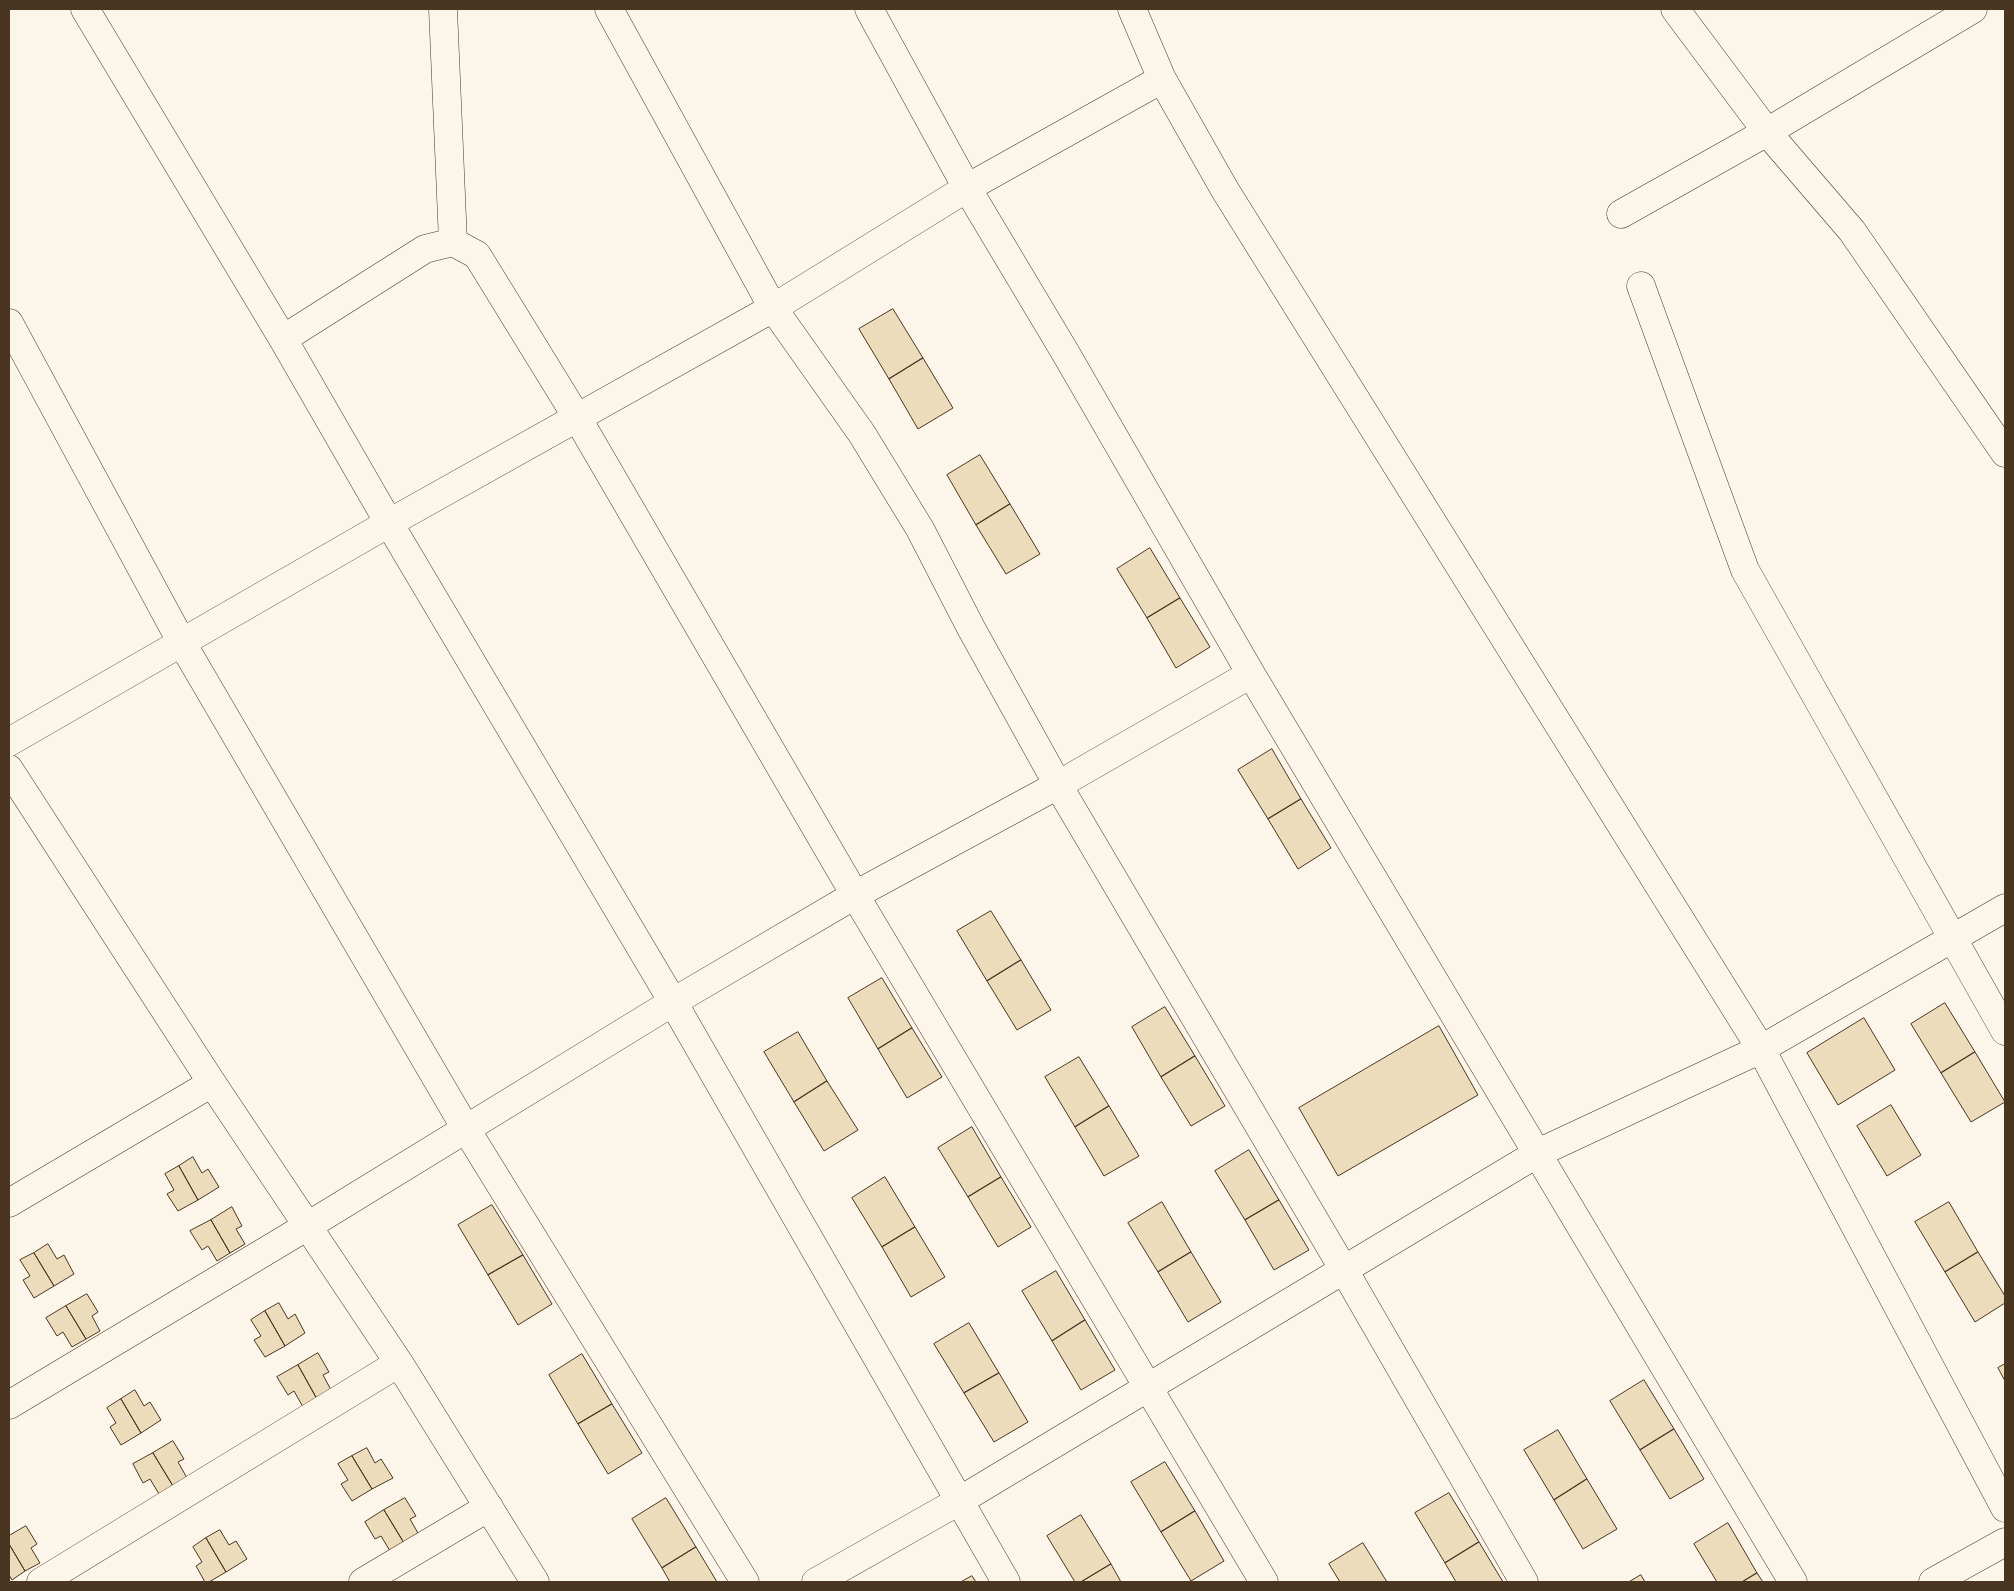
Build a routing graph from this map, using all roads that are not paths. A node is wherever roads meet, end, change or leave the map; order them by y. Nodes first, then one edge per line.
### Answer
1 (85, 9) edge
2 (443, 9) edge
3 (609, 9) edge
4 (869, 9) edge
5 (1132, 9) edge
6 (1675, 9) edge
7 (1973, 9) edge
8 (1162, 79) junction
9 (1767, 132) junction
10 (967, 188) junction
11 (1621, 214) dead end
12 (453, 242) junction
13 (1641, 286) dead end
14 (773, 308) junction
15 (9, 323) edge
16 (283, 339) junction
17 (578, 419) junction
18 (2005, 453) edge
19 (389, 524) junction
20 (182, 643) junction
21 (1251, 674) junction
22 (9, 742) edge
23 (9, 769) edge
24 (1058, 785) junction
25 (855, 895) junction
26 (2005, 908) edge
27 (1954, 939) junction
28 (673, 1002) junction
29 (2005, 1031) edge
30 (1761, 1049) junction
31 (212, 1083) junction
32 (466, 1129) junction
33 (1538, 1152) junction
34 (10, 1199) edge
35 (306, 1226) junction
36 (1344, 1270) junction
37 (399, 1363) junction
38 (1147, 1387) junction
39 (9, 1405) edge
40 (959, 1501) junction
41 (489, 1507) junction
42 (2005, 1508) edge
43 (2005, 1542) edge
44 (41, 1582) edge
45 (363, 1582) edge
46 (534, 1582) edge
47 (745, 1582) edge
48 (816, 1582) edge
49 (1006, 1582) edge
50 (1264, 1582) edge
51 (1524, 1582) edge
52 (1793, 1582) edge
53 (1933, 1582) edge

1 - 16 street
2 - 12 street
3 - 14 street
4 - 10 street
5 - 8 street
6 - 9 street
7 - 9 street
8 - 10 street
8 - 30 street
9 - 11 street
9 - 18 street
10 - 14 street
10 - 21 street
12 - 16 street
12 - 17 street
13 - 27 street
14 - 17 street
14 - 24 street
15 - 20 street
16 - 19 street
17 - 19 street
17 - 25 street
19 - 20 street
19 - 28 street
20 - 22 street
20 - 32 street
21 - 24 street
21 - 33 street
23 - 31 street
24 - 25 street
24 - 36 street
25 - 28 street
25 - 38 street
26 - 27 street
27 - 29 street
27 - 30 street
28 - 32 street
28 - 40 street
30 - 33 street
30 - 42 street
31 - 34 street
31 - 35 street
32 - 35 street
32 - 47 street
33 - 36 street
33 - 52 street
35 - 37 street
35 - 39 street
36 - 38 street
36 - 51 street
37 - 41 street
37 - 44 street
38 - 40 street
38 - 50 street
40 - 48 street
40 - 49 street
41 - 45 street
41 - 46 street
43 - 53 street

